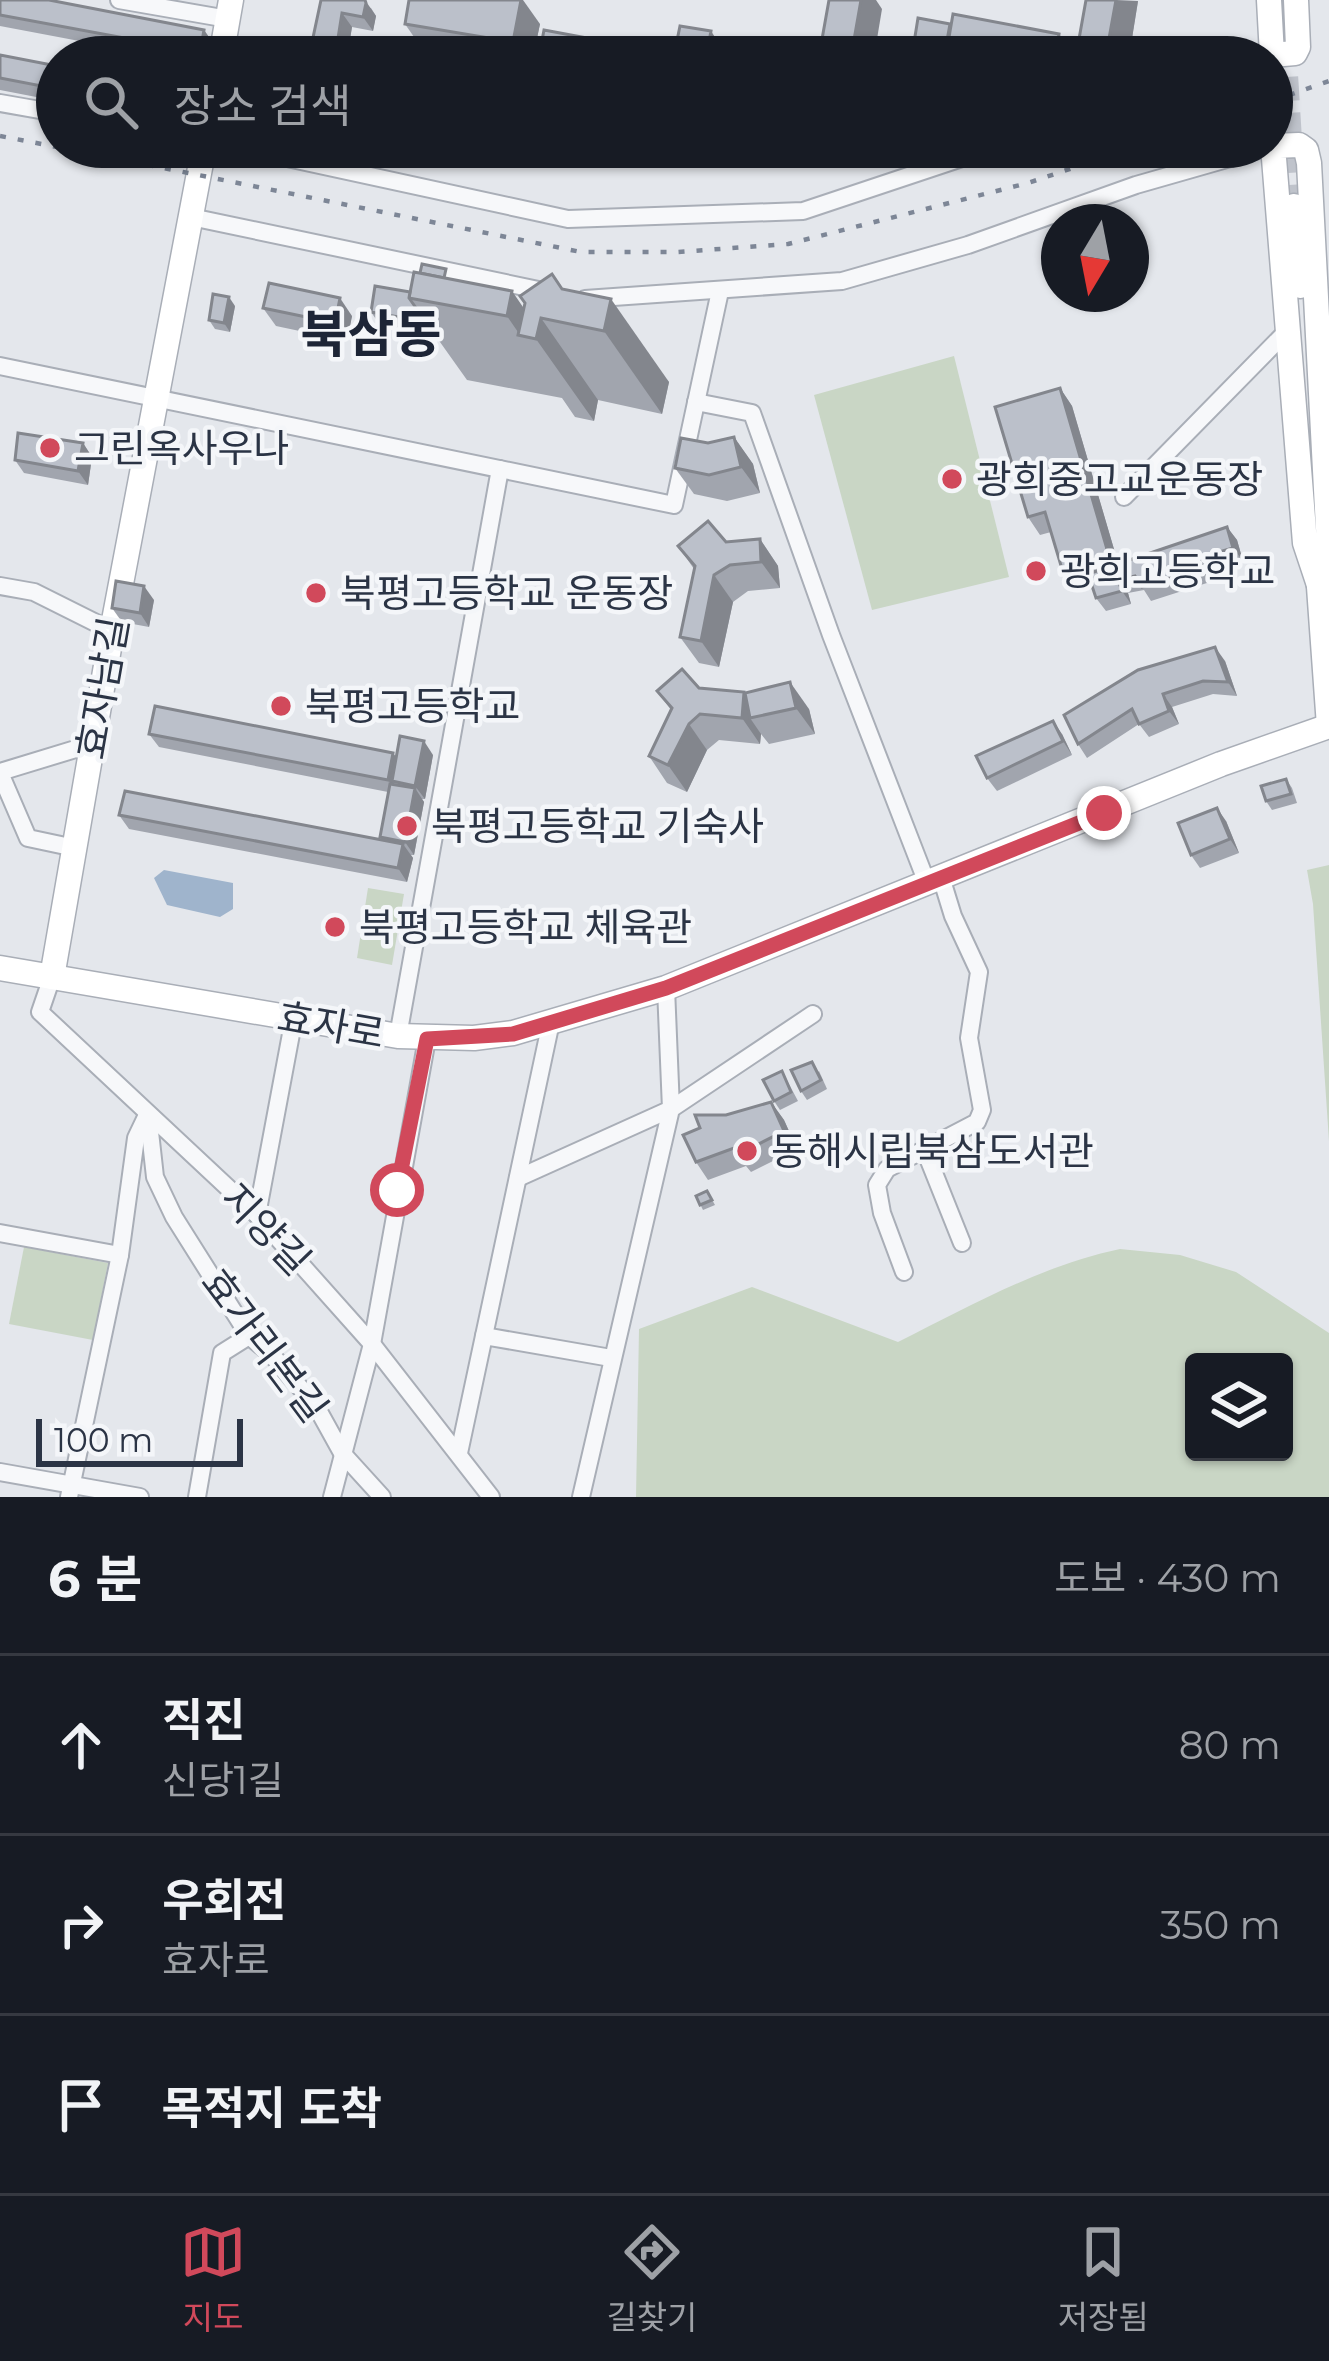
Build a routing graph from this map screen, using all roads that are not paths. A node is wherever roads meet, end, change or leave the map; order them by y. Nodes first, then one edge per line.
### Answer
1 (119, 0) edge
2 (1269, 0) edge
3 (1283, 0) edge
4 (1296, 0) edge
5 (230, 10) edge
6 (1273, 36) tunnel mouth
7 (1277, 36) tunnel mouth
8 (1293, 52) tunnel mouth
9 (0, 103) edge
10 (36, 109) edge
11 (1293, 145) edge
12 (200, 168) edge
13 (334, 168) edge
14 (933, 168) edge
15 (1195, 168) edge
16 (1274, 168) edge
17 (1294, 206) tunnel mouth
18 (191, 217) junction
19 (720, 291) junction
20 (1324, 323) edge
21 (1286, 332) junction
22 (0, 366) edge
23 (156, 399) junction
24 (696, 402) junction
25 (500, 469) junction
26 (1124, 497) dead end
27 (1319, 585) junction
28 (0, 586) edge
29 (112, 631) junction
30 (1329, 726) edge
31 (92, 744) junction
32 (0, 773) edge
33 (74, 848) junction
34 (934, 880) junction
35 (0, 968) edge
36 (52, 977) junction
37 (666, 988) junction
38 (813, 1014) dead end
39 (294, 1018) junction
40 (551, 1022) junction
41 (398, 1036) junction
42 (427, 1039) junction
43 (671, 1109) junction
44 (148, 1114) junction
45 (926, 1153) junction
46 (518, 1178) junction
47 (257, 1215) junction
48 (0, 1233) edge
49 (962, 1243) dead end
50 (120, 1256) junction
51 (904, 1272) dead end
52 (249, 1336) junction
53 (484, 1336) junction
54 (372, 1344) junction
55 (611, 1358) junction
56 (342, 1453) junction
57 (459, 1453) junction
58 (0, 1472) edge
59 (70, 1491) edge
60 (140, 1497) edge
61 (197, 1497) edge
62 (332, 1497) edge
63 (382, 1497) edge
64 (491, 1497) edge
65 (581, 1497) edge

1 - 5 street
2 - 6 street
3 - 7 street
4 - 8 street
9 - 10 street
11 - 20 street
12 - 18 street, 효자남길
13 - 14 street
15 - 19 street
16 - 21 street
17 - 27 street
18 - 19 street
18 - 23 street, 효자남길
19 - 24 street
20 - 27 street
21 - 26 street
21 - 27 street
22 - 23 street
23 - 25 street
23 - 29 street, 효자남길
24 - 25 street
24 - 34 street
25 - 41 street
27 - 30 street
28 - 29 street
29 - 31 street, 효자남길
30 - 34 street, 효자로
31 - 32 street
31 - 33 street, 효자남길
32 - 33 street
33 - 36 street, 효자남길
34 - 37 street, 효자로
34 - 45 street
35 - 36 street, 효자로
36 - 39 street, 효자로
36 - 44 street, 지양길
37 - 40 street, 효자로
37 - 43 street
38 - 43 street
39 - 41 street, 효자로
39 - 47 street
40 - 42 street, 효자로
40 - 46 street
41 - 42 street, 효자로
42 - 54 street
43 - 46 street
43 - 55 street
44 - 47 street, 지양길
44 - 50 street
44 - 52 street, 효가리본길
45 - 49 street
45 - 51 street
46 - 53 street
47 - 54 street, 지양길
48 - 50 street
50 - 59 street
52 - 56 street, 효가리본길
52 - 61 street
53 - 55 street
53 - 57 street
54 - 56 street
54 - 57 street, 지양길
55 - 65 street
56 - 62 street
56 - 63 street, 효가리본길
57 - 64 street, 지양길
58 - 59 street
59 - 60 street

